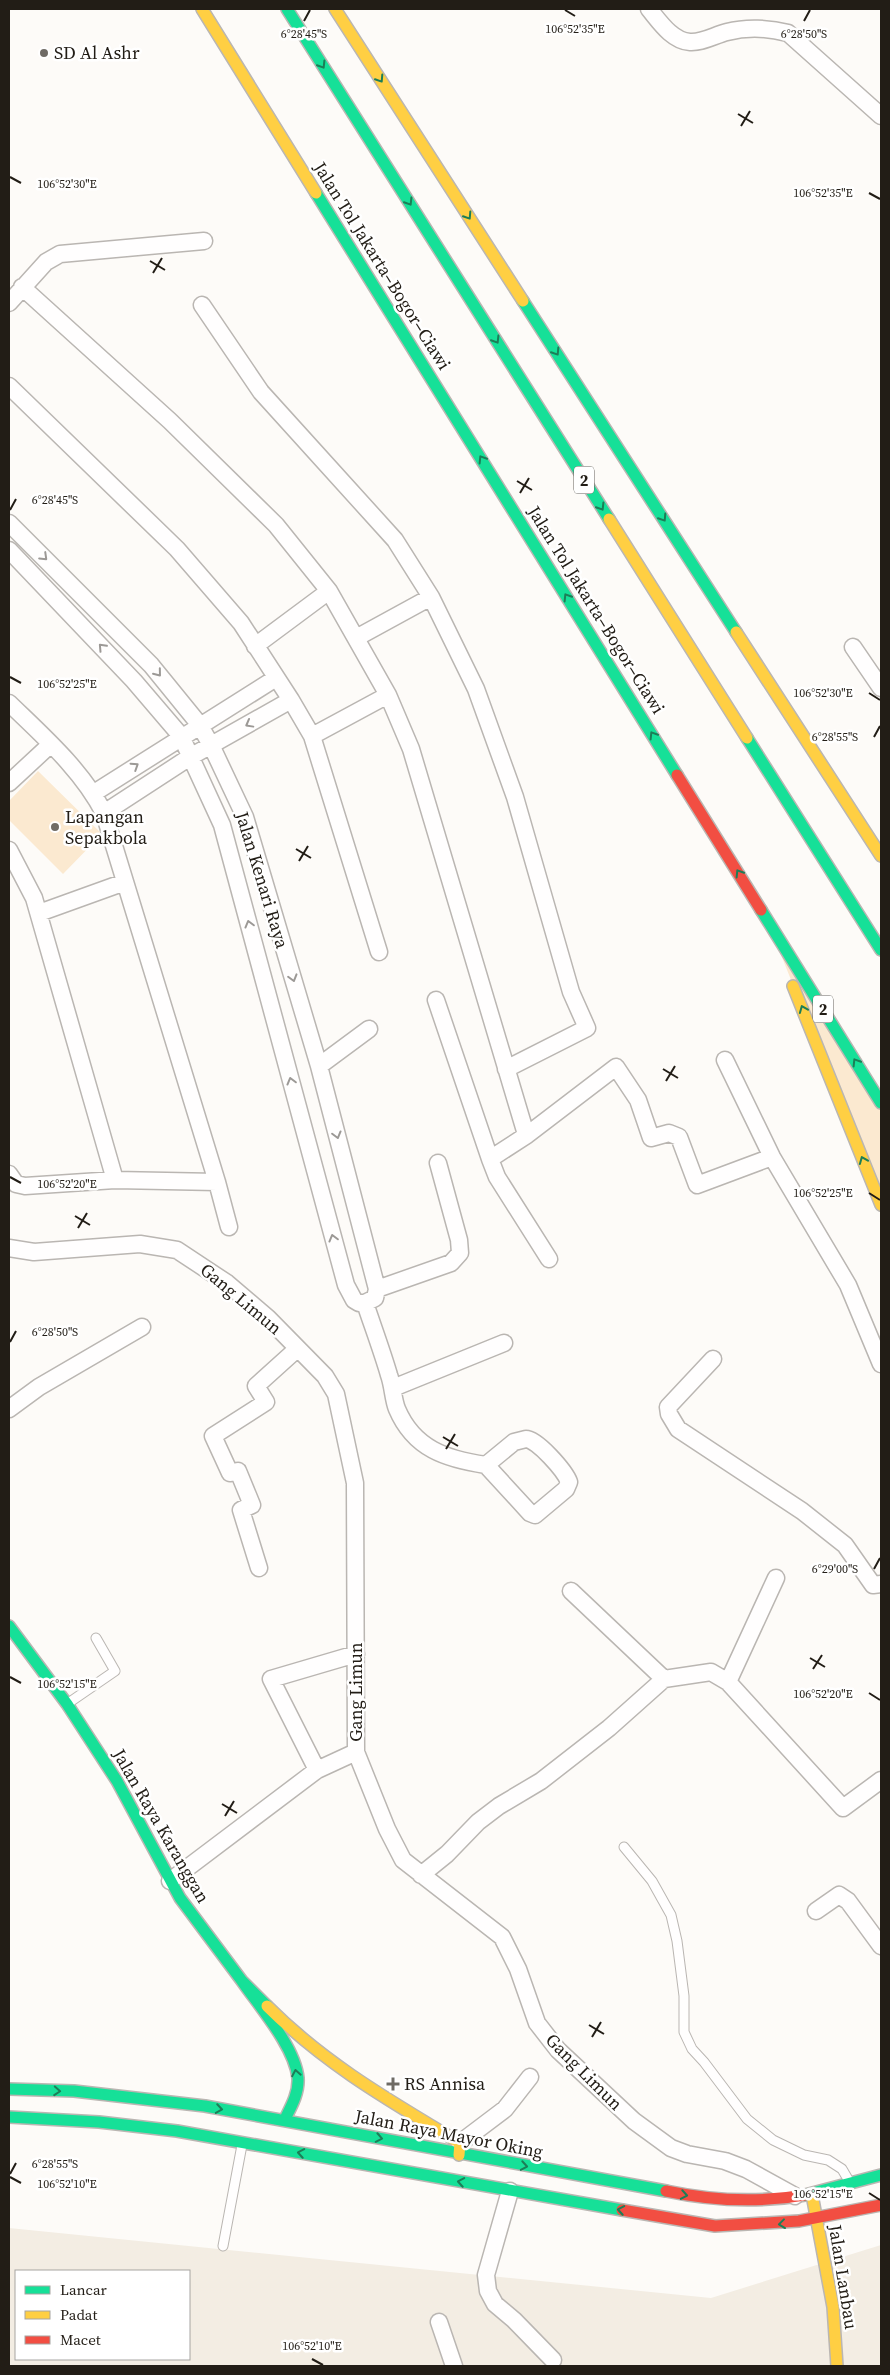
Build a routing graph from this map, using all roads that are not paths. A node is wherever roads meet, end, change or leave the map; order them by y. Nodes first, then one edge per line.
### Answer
1 (202, 9) edge
2 (287, 9) edge
3 (334, 9) edge
4 (649, 9) edge
5 (881, 116) edge
6 (204, 241) dead end
7 (22, 287) junction
8 (9, 303) edge
9 (202, 305) dead end
10 (11, 391) edge
11 (9, 523) edge
12 (9, 550) edge
13 (329, 591) junction
14 (431, 596) junction
15 (356, 638) junction
16 (255, 646) junction
17 (853, 647) dead end
18 (276, 678) junction
19 (881, 688) edge
20 (388, 695) junction
21 (291, 700) junction
22 (9, 703) edge
23 (199, 724) junction
24 (181, 736) junction
25 (312, 736) junction
26 (51, 744) junction
27 (211, 745) junction
28 (190, 757) junction
29 (9, 783) edge
30 (94, 793) junction
31 (104, 813) junction
32 (9, 851) edge
33 (881, 856) edge
34 (126, 882) junction
35 (39, 913) junction
36 (764, 915) junction
37 (881, 950) edge
38 (380, 952) dead end
39 (436, 1000) dead end
40 (369, 1029) dead end
41 (725, 1060) dead end
42 (319, 1066) junction
43 (506, 1069) junction
44 (881, 1103) edge
45 (525, 1131) dead end
46 (772, 1157) junction
47 (490, 1159) junction
48 (438, 1163) dead end
49 (9, 1174) edge
50 (115, 1180) junction
51 (217, 1182) junction
52 (881, 1205) edge
53 (229, 1227) dead end
54 (9, 1248) edge
55 (549, 1260) dead end
56 (377, 1289) junction
57 (365, 1303) junction
58 (142, 1327) dead end
59 (504, 1343) dead end
60 (298, 1349) junction
61 (713, 1359) dead end
62 (881, 1364) edge
63 (393, 1388) junction
64 (9, 1410) edge
65 (486, 1465) junction
66 (259, 1568) dead end
67 (776, 1578) dead end
68 (881, 1584) edge
69 (571, 1591) dead end
70 (9, 1626) edge
71 (96, 1638) dead end
72 (356, 1654) junction
73 (664, 1679) junction
74 (728, 1682) junction
75 (67, 1704) junction
76 (356, 1752) junction
77 (317, 1770) junction
78 (881, 1780) edge
79 (624, 1847) dead end
80 (422, 1875) junction
81 (170, 1881) junction
82 (816, 1911) dead end
83 (881, 1946) edge
84 (242, 1981) junction
85 (530, 2077) dead end
86 (9, 2089) edge
87 (9, 2117) edge
88 (285, 2119) junction
89 (243, 2142) junction
90 (460, 2149) junction
91 (881, 2175) edge
92 (851, 2184) junction
93 (510, 2191) junction
94 (812, 2193) junction
95 (795, 2196) junction
96 (881, 2205) edge
97 (816, 2219) junction
98 (223, 2246) dead end
99 (439, 2322) dead end
100 (553, 2360) dead end
101 (454, 2366) edge
102 (837, 2366) edge

36 -> 1 main road, Jalan Tol Jakarta–Bogor–Ciawi / 2
2 -> 37 main road, 2
3 -> 33 main road
4 - 5 street
6 - 7 street
7 - 8 street
7 - 13 street
9 - 14 street
10 - 16 street
11 -> 23 street, Jalan Kenari Raya
24 -> 12 street, Jalan Kenari Raya
13 - 15 street
13 - 16 street
14 - 15 street
14 - 43 street
15 - 20 street
16 - 18 street
17 - 19 street
18 - 21 street
18 - 23 street
20 - 25 street
20 - 43 street
21 - 25 street
21 -> 27 street
22 - 26 street
23 - 24 street
23 - 27 street, Jalan Kenari Raya
24 - 28 street, Jalan Kenari Raya
30 -> 24 street
25 - 38 street
26 - 29 street
26 - 30 street
27 - 28 street
27 -> 42 street, Jalan Kenari Raya
28 - 31 street
57 -> 28 street, Jalan Kenari Raya
30 - 31 street
31 - 34 street
32 - 35 street
34 - 35 street
34 - 51 street
35 - 50 street
44 -> 36 main road, Jalan Tol Jakarta–Bogor–Ciawi / 2
52 -> 36 main road
39 - 47 street
40 - 42 street
41 - 46 street
42 -> 56 street, Jalan Kenari Raya
43 - 45 street
46 - 47 street
46 - 62 street
47 - 55 street
48 - 56 street
49 - 50 street
50 - 51 street
51 - 53 street
54 - 60 street, Gang Limun
56 - 57 street
57 - 63 street
58 - 64 street
59 - 63 street
60 - 66 street
60 - 72 street, Gang Limun
61 - 68 street
63 - 65 street
65 - 65 street
67 - 74 street
69 - 73 street
70 - 75 main road, Jalan Raya Karanggan
71 - 75 lane
72 - 76 street, Gang Limun
72 - 77 street
73 - 74 street
73 - 80 street
74 - 78 street
75 - 81 main road, Jalan Raya Karanggan
76 - 77 street
76 - 80 street, Gang Limun
77 - 81 street
79 - 92 lane
80 - 95 street, Gang Limun
81 - 84 main road, Jalan Raya Karanggan
82 - 83 street
88 -> 84 main road
84 - 90 main road, Jalan Raya Karanggan
85 - 90 street
86 -> 88 main road, Jalan Raya Mayor Oking
87 - 89 main road
88 -> 90 main road, Jalan Raya Mayor Oking
93 -> 89 main road
89 - 98 lane
90 -> 95 main road, Jalan Raya Mayor Oking
91 - 92 main road, Jalan Raya Mayor Oking
92 - 94 main road, Jalan Raya Mayor Oking
97 -> 93 main road
93 - 100 street
94 - 95 main road, Jalan Raya Mayor Oking
94 - 97 main road, Jalan Lanbau
96 - 97 main road
97 - 102 main road, Jalan Lanbau
99 - 101 street

